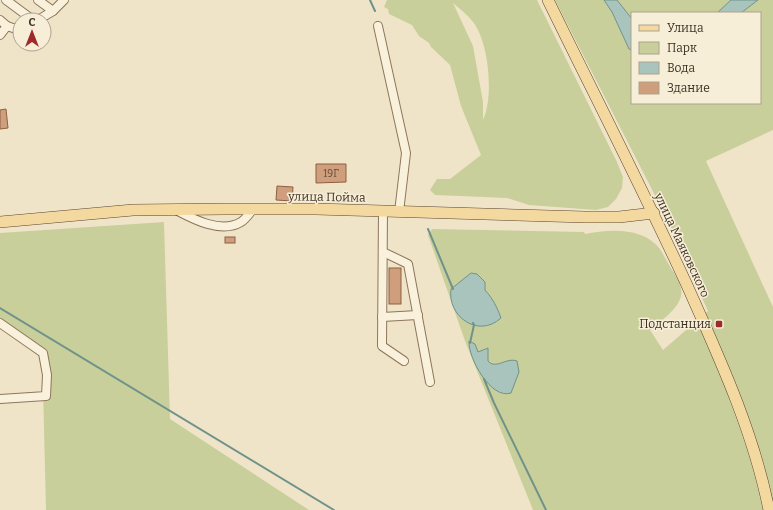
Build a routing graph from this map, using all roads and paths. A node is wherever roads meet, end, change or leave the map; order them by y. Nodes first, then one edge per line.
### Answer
1 (6, 0) edge
2 (38, 0) edge
3 (64, 0) edge
4 (548, 0) edge
5 (52, 11) joint
6 (22, 12) edge
7 (0, 20) edge
8 (7, 26) junction
9 (378, 26) dead end
10 (12, 28) edge
11 (0, 35) edge
12 (174, 209) junction
13 (253, 209) junction
14 (383, 211) junction
15 (399, 212) junction
16 (654, 213) junction
17 (0, 222) edge
18 (383, 252) junction
19 (418, 316) junction
20 (382, 317) junction
21 (0, 323) edge
22 (404, 361) dead end
23 (430, 382) dead end
24 (0, 399) edge
25 (768, 510) edge

1 - 6 lane
2 - 5 lane
3 - 5 lane
4 - 16 main road, улица Маяковского
7 - 8 lane
8 - 10 lane
8 - 11 lane
9 - 15 lane
12 - 13 main road, улица Пойма
12 - 13 lane
12 - 17 main road, улица Пойма
13 - 14 main road, улица Пойма
14 - 15 main road, улица Пойма
14 - 18 lane
15 - 16 main road, улица Пойма
16 - 25 main road, улица Маяковского
18 - 19 lane
18 - 20 lane
19 - 20 lane
19 - 23 lane
20 - 22 lane
21 - 24 lane

